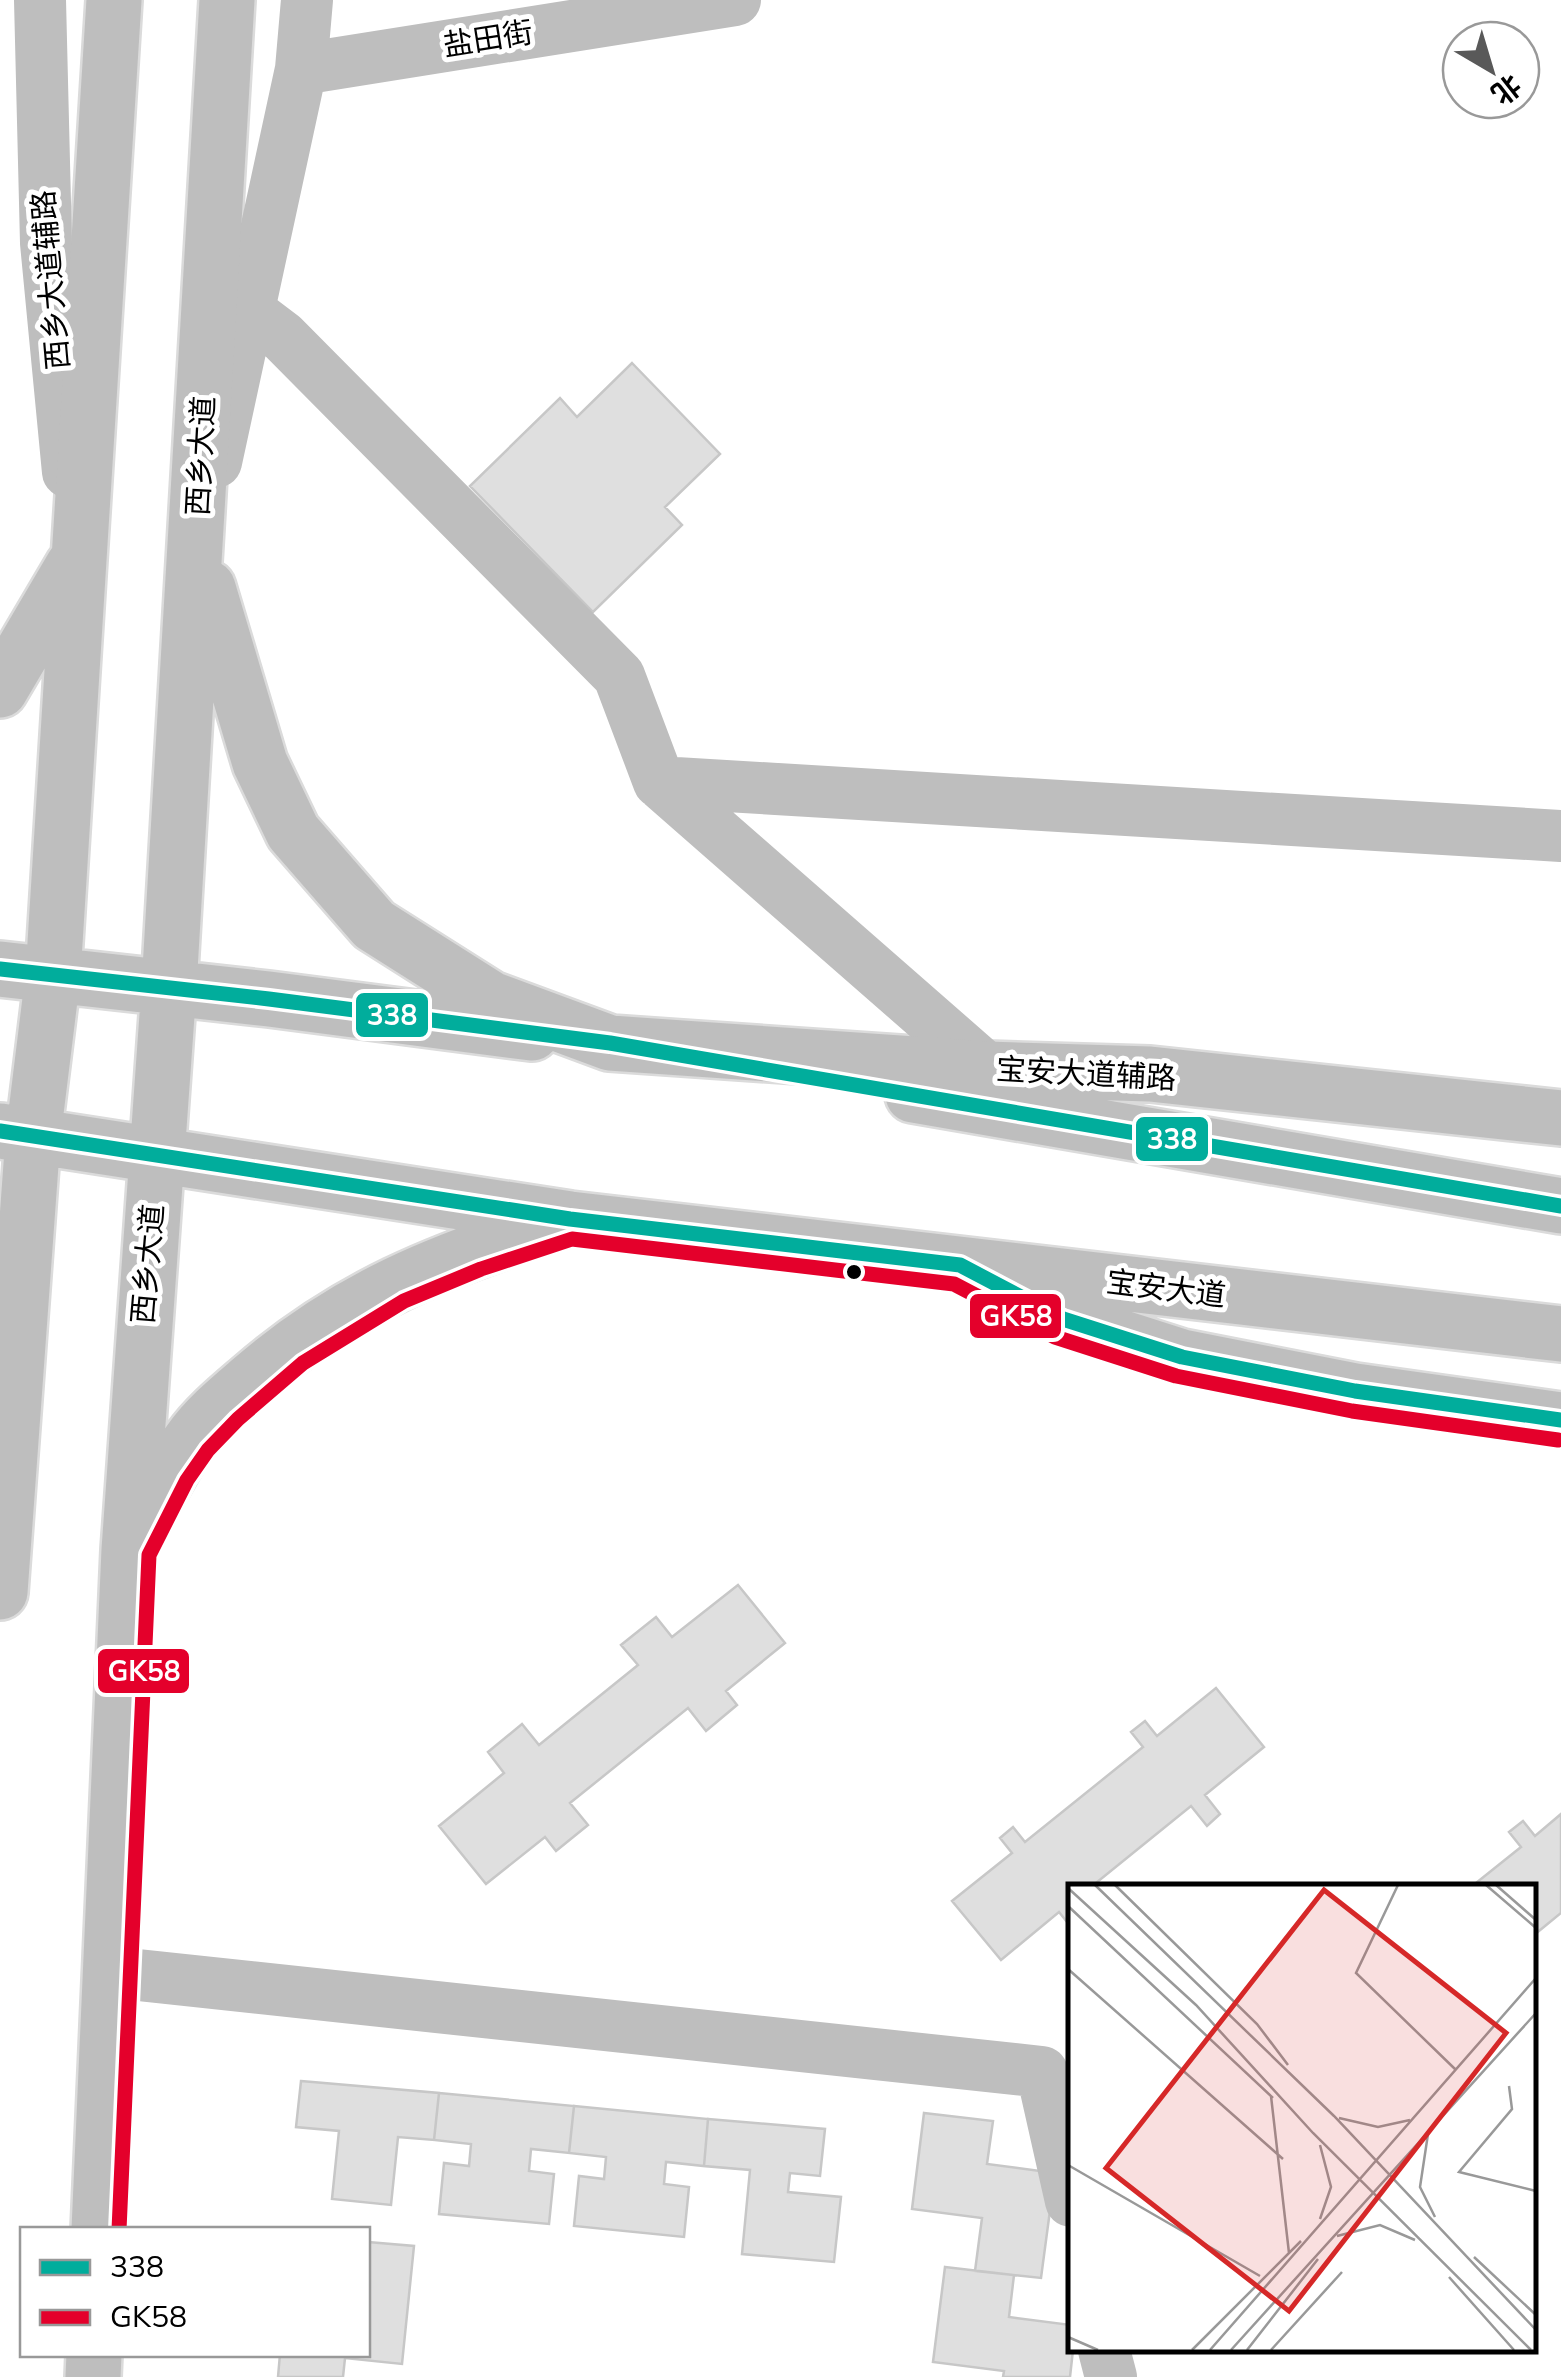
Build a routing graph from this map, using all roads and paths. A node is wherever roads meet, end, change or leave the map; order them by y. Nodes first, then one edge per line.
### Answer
1 (40, 0) edge
2 (114, 0) edge
3 (227, 0) edge
4 (307, 0) edge
5 (734, 0) edge
6 (300, 69) junction
7 (230, 305) junction
8 (196, 546) junction
9 (77, 559) junction
10 (0, 690) edge
11 (660, 782) junction
12 (1561, 836) edge
13 (26, 972) edge
14 (169, 987) junction
15 (610, 1043) junction
16 (987, 1070) junction
17 (1561, 1118) edge
18 (17, 1134) edge
19 (158, 1153) junction
20 (1561, 1206) edge
21 (570, 1220) junction
22 (960, 1265) junction
23 (1561, 1334) edge
24 (1561, 1420) edge
25 (2, 1525) edge
26 (129, 1550) junction
27 (0, 1592) edge
28 (110, 1972) junction
29 (1068, 2188) edge
30 (100, 2227) edge
31 (1104, 2352) edge
32 (1110, 2377) edge

1 - 9 street, 西乡大道辅路
2 - 9 main road
3 - 7 main road, 西乡大道
4 - 6 street
5 - 6 street, 盐田街
6 - 7 street
7 - 8 main road, 西乡大道
7 - 11 street
8 - 14 main road, 西乡大道
8 - 15 main road
9 - 10 main road
9 - 13 main road
11 - 12 street
11 - 16 street
13 - 14 main road
13 - 18 main road
14 - 15 main road
14 - 19 main road, 西乡大道
15 - 16 main road, 宝安大道辅路
15 - 20 main road
16 - 17 main road, 宝安大道辅路
18 - 19 main road, 宝安大道
18 - 25 main road
19 - 21 main road, 宝安大道
19 - 26 main road, 西乡大道
21 - 22 main road, 宝安大道
21 - 26 main road
22 - 23 main road, 宝安大道
22 - 24 main road
25 - 27 main road
26 - 28 main road, 西乡大道
28 - 29 street
28 - 30 main road, 西乡大道
31 - 32 street

